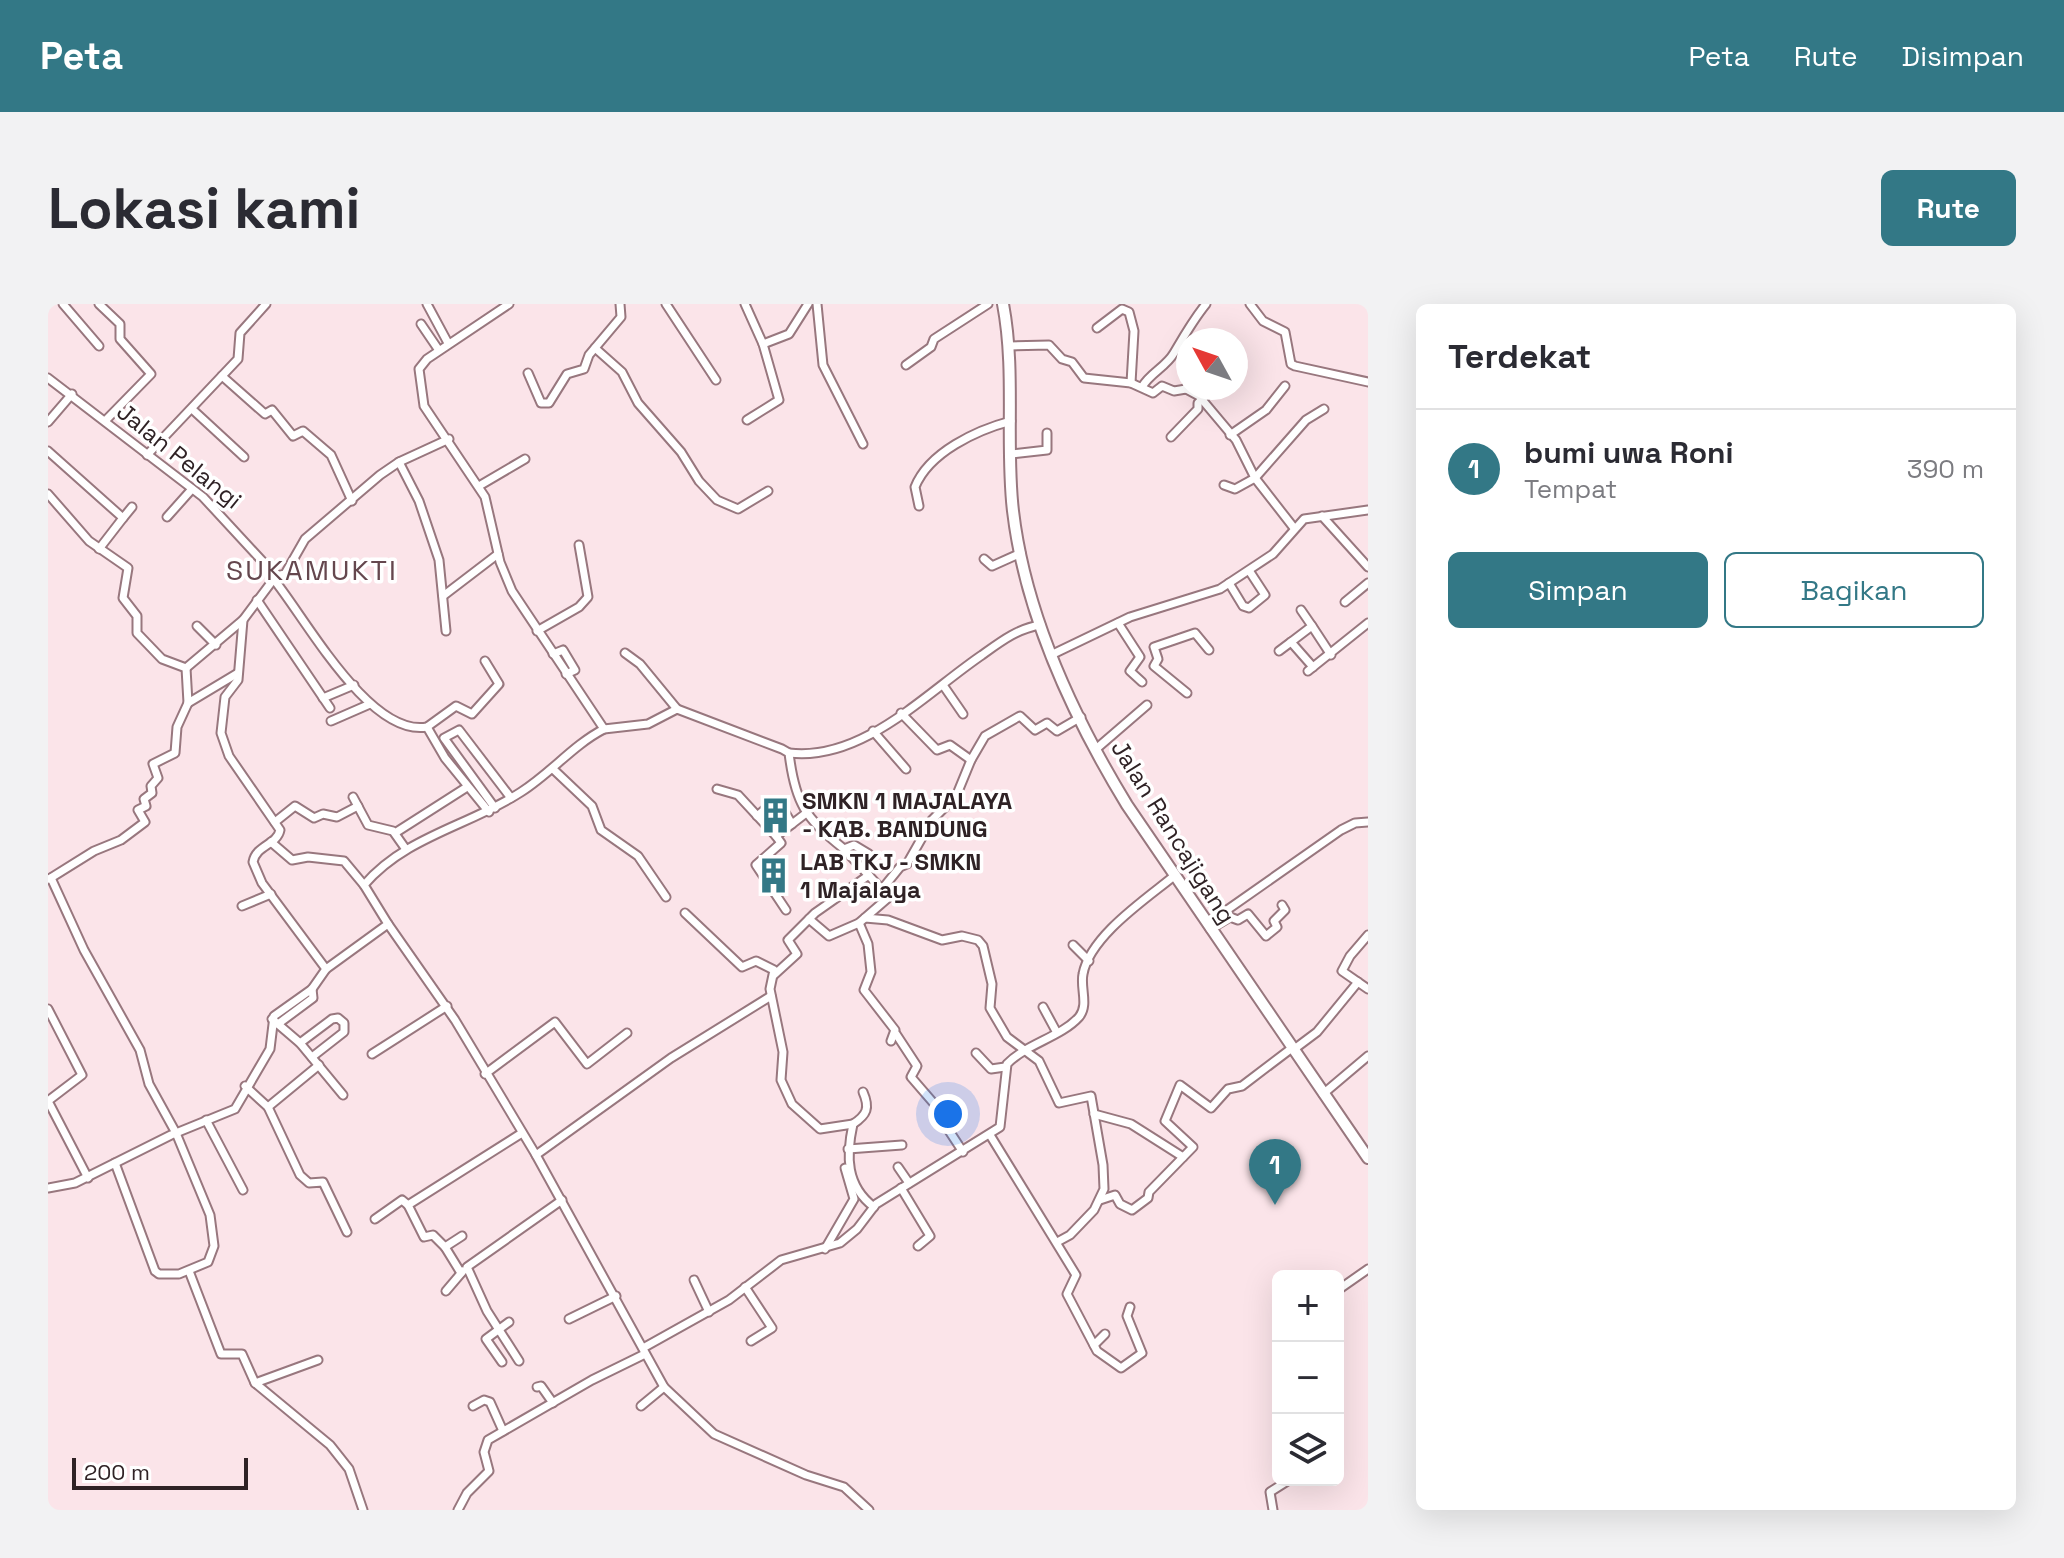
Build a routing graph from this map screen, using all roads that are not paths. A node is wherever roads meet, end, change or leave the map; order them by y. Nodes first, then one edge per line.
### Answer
1 (63, 304) edge
2 (99, 304) edge
3 (266, 304) edge
4 (427, 304) edge
5 (509, 304) edge
6 (620, 304) edge
7 (666, 304) edge
8 (745, 304) edge
9 (808, 304) edge
10 (817, 304) edge
11 (988, 304) edge
12 (1003, 304) edge
13 (1206, 304) edge
14 (1250, 304) edge
15 (421, 324) dead end
16 (1097, 328) dead end
17 (448, 343) junction
18 (763, 344) junction
19 (99, 346) dead end
20 (1009, 346) junction
21 (595, 348) junction
22 (438, 349) junction
23 (906, 365) dead end
24 (528, 373) dead end
25 (222, 376) junction
26 (48, 378) edge
27 (716, 380) dead end
28 (1368, 382) edge
29 (1131, 383) junction
30 (1285, 386) dead end
31 (1142, 387) junction
32 (1176, 392) edge
33 (72, 394) junction
34 (1202, 400) edge
35 (1203, 400) edge
36 (192, 409) junction
37 (1324, 409) dead end
38 (747, 420) dead end
39 (105, 421) junction
40 (1011, 421) junction
41 (48, 422) edge
42 (1047, 433) dead end
43 (1230, 435) junction
44 (1171, 437) dead end
45 (449, 439) junction
46 (863, 444) dead end
47 (48, 451) edge
48 (1012, 454) junction
49 (147, 455) junction
50 (244, 457) dead end
51 (525, 459) dead end
52 (399, 462) junction
53 (1255, 478) junction
54 (1224, 485) dead end
55 (479, 486) junction
56 (192, 489) junction
57 (768, 491) dead end
58 (48, 494) edge
59 (352, 501) junction
60 (919, 506) dead end
61 (132, 507) dead end
62 (1368, 510) edge
63 (1322, 516) junction
64 (167, 517) dead end
65 (123, 518) junction
66 (1294, 528) junction
67 (579, 545) dead end
68 (99, 549) junction
69 (1021, 553) junction
70 (498, 554) junction
71 (984, 559) dead end
72 (1368, 567) edge
73 (1250, 572) junction
74 (275, 578) junction
75 (1229, 583) junction
76 (1368, 583) edge
77 (443, 596) junction
78 (257, 600) junction
79 (1345, 602) dead end
80 (1301, 610) dead end
81 (243, 620) junction
82 (1118, 623) junction
83 (1368, 623) edge
84 (1041, 625) junction
85 (197, 626) dead end
86 (1312, 626) junction
87 (446, 631) dead end
88 (537, 631) junction
89 (1291, 642) junction
90 (216, 645) junction
91 (1154, 648) junction
92 (1209, 650) dead end
93 (1279, 651) dead end
94 (625, 653) dead end
95 (1053, 654) junction
96 (1331, 655) junction
97 (1140, 657) junction
98 (485, 661) dead end
99 (186, 668) junction
100 (238, 673) junction
101 (1142, 682) dead end
102 (354, 685) junction
103 (943, 685) junction
104 (1187, 693) dead end
105 (323, 698) junction
106 (188, 703) junction
107 (370, 704) junction
108 (1147, 705) dead end
109 (330, 708) dead end
110 (677, 709) junction
111 (901, 713) junction
112 (963, 714) dead end
113 (1081, 717) junction
114 (331, 721) dead end
115 (427, 727) junction
116 (604, 729) junction
117 (873, 731) junction
118 (1096, 749) junction
119 (789, 753) junction
120 (971, 760) junction
121 (482, 761) junction
122 (553, 769) junction
123 (906, 769) dead end
124 (466, 772) junction
125 (467, 787) junction
126 (717, 789) dead end
127 (353, 797) dead end
128 (511, 798) junction
129 (955, 799) dead end
130 (358, 806) junction
131 (945, 807) dead end
132 (492, 810) junction
133 (805, 814) junction
134 (757, 816) junction
135 (275, 822) junction
136 (1368, 822) edge
137 (792, 824) junction
138 (395, 833) junction
139 (776, 836) junction
140 (271, 842) junction
141 (405, 848) junction
142 (844, 849) junction
143 (869, 854) dead end
144 (869, 875) junction
145 (1174, 876) junction
146 (49, 879) edge
147 (364, 885) junction
148 (883, 888) junction
149 (271, 894) junction
150 (666, 897) dead end
151 (1282, 905) dead end
152 (242, 906) dead end
153 (786, 910) dead end
154 (685, 913) dead end
155 (809, 919) junction
156 (862, 921) junction
157 (388, 924) junction
158 (1209, 926) junction
159 (1368, 935) edge
160 (1073, 945) dead end
161 (1089, 961) junction
162 (326, 969) junction
163 (774, 975) junction
164 (1358, 982) junction
165 (1368, 989) edge
166 (771, 996) junction
167 (447, 1006) junction
168 (1043, 1007) dead end
169 (48, 1009) edge
170 (275, 1021) junction
171 (1056, 1031) junction
172 (627, 1033) dead end
173 (300, 1043) junction
174 (1293, 1049) junction
175 (1026, 1050) junction
176 (976, 1053) dead end
177 (372, 1054) dead end
178 (1368, 1056) edge
179 (312, 1057) junction
180 (319, 1065) junction
181 (1005, 1067) junction
182 (485, 1074) junction
183 (245, 1086) junction
184 (863, 1092) dead end
185 (1323, 1094) junction
186 (343, 1095) dead end
187 (268, 1107) junction
188 (1094, 1114) junction
189 (206, 1120) junction
190 (853, 1124) junction
191 (176, 1133) junction
192 (522, 1133) junction
193 (990, 1135) junction
194 (902, 1145) dead end
195 (848, 1149) junction
196 (963, 1152) junction
197 (536, 1155) junction
198 (1183, 1157) junction
199 (1368, 1158) edge
200 (115, 1163) junction
201 (845, 1166) dead end
202 (898, 1167) dead end
203 (88, 1178) junction
204 (909, 1183) junction
205 (48, 1188) edge
206 (901, 1188) junction
207 (243, 1190) dead end
208 (562, 1200) junction
209 (1100, 1200) junction
210 (408, 1205) junction
211 (874, 1207) junction
212 (375, 1219) dead end
213 (347, 1232) dead end
214 (462, 1236) dead end
215 (1059, 1241) junction
216 (918, 1246) dead end
217 (445, 1247) junction
218 (825, 1249) junction
219 (1368, 1269) edge
220 (464, 1270) junction
221 (189, 1271) junction
222 (694, 1280) dead end
223 (1344, 1286) edge
224 (745, 1287) junction
225 (446, 1291) dead end
226 (616, 1296) junction
227 (1130, 1307) dead end
228 (709, 1312) junction
229 (569, 1319) dead end
230 (509, 1322) dead end
231 (499, 1328) junction
232 (1105, 1334) dead end
233 (751, 1341) dead end
234 (1094, 1345) junction
235 (644, 1351) junction
236 (318, 1360) dead end
237 (519, 1361) dead end
238 (502, 1362) dead end
239 (255, 1383) junction
240 (537, 1387) dead end
241 (664, 1387) junction
242 (553, 1403) junction
243 (473, 1406) dead end
244 (641, 1406) dead end
245 (503, 1431) junction
246 (1280, 1486) edge
247 (363, 1510) edge
248 (458, 1510) edge
249 (869, 1510) edge
250 (1273, 1510) edge

1 - 19 street
2 - 39 street
3 - 25 street
4 - 17 street
5 - 17 street
6 - 21 street
7 - 27 street
8 - 18 street
9 - 18 street
10 - 46 street
11 - 23 street
12 - 20 main road, Jalan Rancajigang
13 - 31 street
14 - 28 street
15 - 22 street
16 - 29 street
17 - 22 street
18 - 38 street
20 - 29 street
20 - 40 main road, Jalan Rancajigang
21 - 24 street
21 - 57 street
22 - 45 street
25 - 36 street
25 - 59 street
26 - 33 street, Jalan Pelangi
29 - 31 street
30 - 43 street
31 - 32 street
33 - 39 street, Jalan Pelangi
33 - 41 street
34 - 44 street
35 - 43 street
36 - 49 street
36 - 50 street
37 - 53 street
39 - 49 street, Jalan Pelangi
40 - 48 main road, Jalan Rancajigang
40 - 60 street
42 - 48 street
43 - 53 street
45 - 52 street
45 - 55 street
47 - 65 street
48 - 69 main road, Jalan Rancajigang
49 - 56 street, Jalan Pelangi
51 - 55 street
52 - 59 street
52 - 77 street
53 - 54 street
53 - 66 street
55 - 70 street
56 - 64 street
56 - 74 street, Jalan Pelangi
58 - 68 street
59 - 74 street
61 - 65 street
62 - 63 street
63 - 66 street
63 - 72 street
65 - 68 street
66 - 73 street
67 - 88 street
68 - 99 street
69 - 71 street
69 - 84 main road, Jalan Rancajigang
70 - 77 street
70 - 88 street
73 - 75 street
73 - 75 street
74 - 78 street
74 - 102 street, Jalan Pelangi
75 - 82 street
76 - 79 street
77 - 87 street
78 - 81 street
78 - 105 street
80 - 86 street
81 - 90 street
81 - 100 street
82 - 95 street
82 - 97 street
83 - 96 street
84 - 95 main road, Jalan Rancajigang
84 - 103 street
85 - 90 street
86 - 89 street
86 - 96 street
88 - 116 street
89 - 93 street
89 - 96 street
90 - 99 street
91 - 92 street
91 - 97 street
91 - 104 street
94 - 110 street
95 - 113 main road, Jalan Rancajigang
97 - 101 street
98 - 115 street
99 - 106 street
100 - 106 street
100 - 135 street
102 - 105 street
102 - 107 street, Jalan Pelangi
103 - 111 street
103 - 112 street
105 - 109 street
106 - 146 street
107 - 114 street
107 - 115 street, Jalan Pelangi
108 - 118 street
110 - 116 street
110 - 119 street
111 - 117 street
111 - 120 street
113 - 118 main road, Jalan Rancajigang
113 - 120 street
115 - 125 street
116 - 122 street
117 - 119 street
117 - 123 street
118 - 145 main road, Jalan Rancajigang
119 - 133 street
120 - 129 street
121 - 124 street
121 - 124 street
121 - 128 street
122 - 128 street
122 - 150 street
124 - 132 street
125 - 132 street
125 - 138 street
126 - 134 street
127 - 130 street
128 - 132 street
130 - 135 street
130 - 138 street
131 - 148 street
132 - 141 street
133 - 137 street
133 - 142 street
134 - 137 street
134 - 139 street
135 - 140 street
136 - 158 street
137 - 139 street
138 - 141 street
139 - 153 street
140 - 147 street
140 - 149 street
141 - 147 street
142 - 143 street
142 - 144 street
144 - 148 street
144 - 155 street
145 - 158 main road, Jalan Rancajigang
145 - 161 street
146 - 191 street
147 - 157 street
148 - 156 street
149 - 152 street
149 - 162 street
151 - 158 street
154 - 163 street
155 - 156 street
155 - 163 street
156 - 175 street
156 - 196 street
157 - 162 street
157 - 167 street
158 - 174 main road, Jalan Rancajigang
159 - 164 street
160 - 161 street
161 - 171 street
162 - 170 street
163 - 166 street
164 - 165 street
164 - 174 street
166 - 190 street
166 - 197 street
167 - 177 street
167 - 182 street
168 - 171 street
169 - 203 street
170 - 173 street
170 - 183 street
171 - 175 street
172 - 182 street
173 - 179 street
173 - 179 street
174 - 185 main road, Jalan Rancajigang
174 - 198 street
175 - 181 street
175 - 188 street
176 - 181 street
178 - 185 street
179 - 180 street
180 - 186 street
180 - 187 street
181 - 193 street
182 - 192 street
183 - 187 street
183 - 189 street
184 - 190 street
185 - 199 main road, Jalan Rancajigang
187 - 213 street
188 - 198 street
188 - 209 street
189 - 191 street
189 - 207 street
190 - 195 street
191 - 200 street
191 - 221 street
192 - 197 street
192 - 210 street
193 - 196 street
193 - 215 street
194 - 195 street
195 - 211 street
196 - 204 street
197 - 208 street
198 - 209 street
200 - 203 street
200 - 221 street
201 - 218 street
202 - 204 street
203 - 205 street
204 - 206 street
206 - 211 street
206 - 216 street
208 - 220 street
208 - 226 street
209 - 215 street
210 - 212 street
210 - 217 street
211 - 218 street
214 - 217 street
215 - 234 street
217 - 220 street
218 - 224 street
219 - 223 street
220 - 225 street
220 - 231 street
221 - 239 street
222 - 228 street
224 - 228 street
224 - 233 street
226 - 229 street
226 - 235 street
227 - 234 street
228 - 235 street
230 - 231 street
231 - 237 street
231 - 238 street
232 - 234 street
235 - 241 street
235 - 242 street
236 - 239 street
239 - 247 street
240 - 242 street
241 - 244 street
241 - 249 street
242 - 245 street
243 - 245 street
245 - 248 street
246 - 250 street

